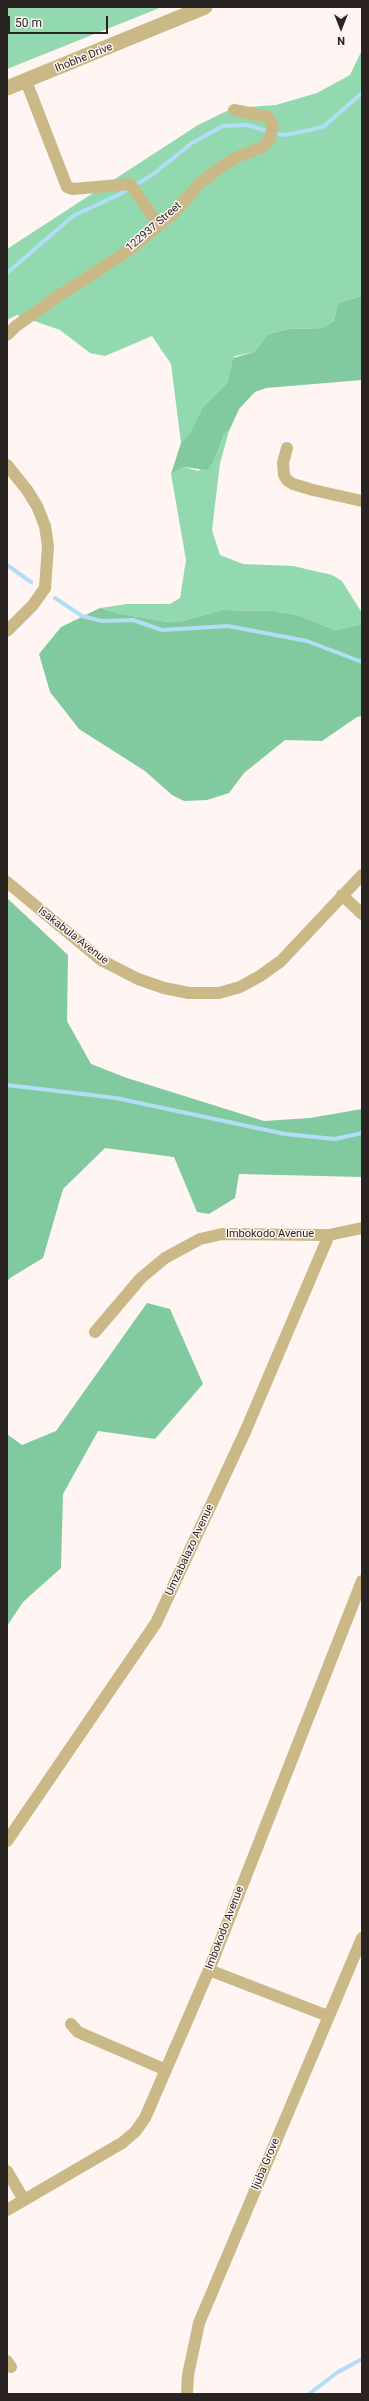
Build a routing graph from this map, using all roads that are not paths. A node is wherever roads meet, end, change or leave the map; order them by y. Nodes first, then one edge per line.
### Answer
1 (205, 7) edge
2 (26, 81) junction
3 (7, 88) edge
4 (234, 110) dead end
5 (159, 225) junction
6 (7, 335) edge
7 (286, 448) dead end
8 (7, 465) edge
9 (362, 501) edge
10 (7, 631) edge
11 (362, 875) edge
12 (7, 882) edge
13 (342, 895) junction
14 (362, 914) edge
15 (362, 1228) edge
16 (329, 1235) junction
17 (95, 1332) dead end
18 (362, 1581) edge
19 (7, 1841) edge
20 (362, 1938) edge
21 (209, 1970) junction
22 (328, 2016) junction
23 (71, 2024) dead end
24 (166, 2070) junction
25 (7, 2170) edge
26 (24, 2200) junction
27 (7, 2210) edge
28 (187, 2394) edge

1 - 2 street, Ihobhe Drive
2 - 3 street, Ihobhe Drive
2 - 5 street
4 - 5 street, 122937 Street
5 - 6 street, 122937 Street
7 - 9 street
8 - 10 street
11 - 13 street, Isakabula Avenue
12 - 13 street, Isakabula Avenue
13 - 14 street
15 - 16 street, Imbokodo Avenue
16 - 17 street, Imbokodo Avenue
16 - 19 street, Umzabalazo Avenue
18 - 21 street, Imbokodo Avenue
20 - 22 street, Ijuba Grove
21 - 22 street
21 - 24 street, Imbokodo Avenue
22 - 28 street, Ijuba Grove
23 - 24 street
24 - 26 street, Imbokodo Avenue
25 - 26 street
26 - 27 street, Imbokodo Avenue

